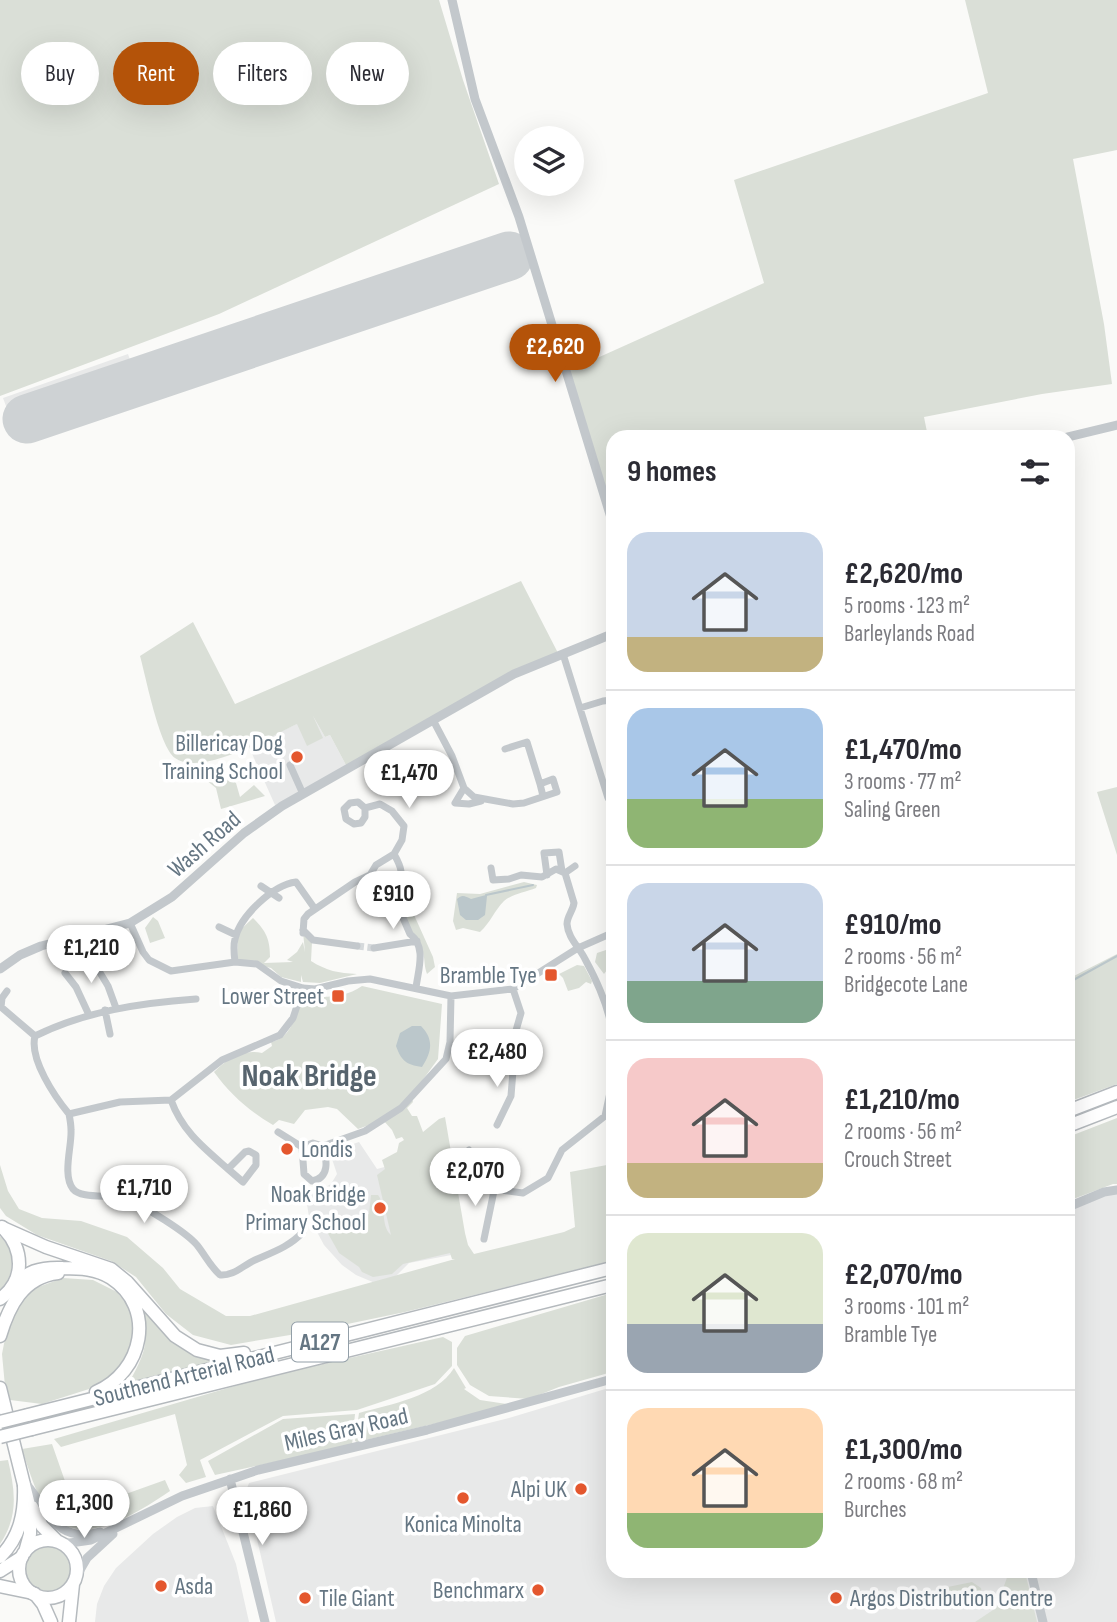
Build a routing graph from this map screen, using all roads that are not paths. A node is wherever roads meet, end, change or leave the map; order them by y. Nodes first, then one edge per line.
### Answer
1 (452, 0) edge
2 (1117, 425) edge
3 (1075, 435) edge
4 (606, 501) edge
5 (606, 636) edge
6 (563, 654) junction
7 (606, 701) edge
8 (580, 708) junction
9 (433, 720) junction
10 (505, 749) dead end
11 (290, 765) dead end
12 (540, 783) junction
13 (464, 788) junction
14 (606, 792) edge
15 (303, 794) junction
16 (543, 796) junction
17 (485, 799) junction
18 (455, 803) junction
19 (365, 808) dead end
20 (446, 809) dead end
21 (394, 854) junction
22 (575, 866) dead end
23 (491, 868) dead end
24 (564, 872) junction
25 (547, 875) junction
26 (261, 886) dead end
27 (275, 896) junction
28 (314, 909) junction
29 (130, 923) junction
30 (219, 927) dead end
31 (236, 935) junction
32 (606, 936) edge
33 (416, 941) junction
34 (357, 946) tunnel mouth
35 (374, 948) tunnel mouth
36 (578, 948) junction
37 (235, 962) junction
38 (96, 966) dead end
39 (0, 969) edge
40 (65, 973) dead end
41 (303, 988) junction
42 (416, 988) junction
43 (513, 989) junction
44 (7, 991) dead end
45 (451, 996) junction
46 (196, 999) dead end
47 (606, 1005) edge
48 (116, 1008) junction
49 (105, 1010) junction
50 (89, 1015) junction
51 (110, 1034) dead end
52 (35, 1036) junction
53 (514, 1058) junction
54 (464, 1062) dead end
55 (1117, 1092) edge
56 (171, 1100) junction
57 (1117, 1107) edge
58 (1075, 1108) edge
59 (69, 1114) junction
60 (606, 1120) edge
61 (1075, 1123) edge
62 (497, 1125) dead end
63 (278, 1132) dead end
64 (323, 1146) junction
65 (302, 1147) junction
66 (469, 1150) dead end
67 (228, 1169) dead end
68 (495, 1186) junction
69 (1117, 1190) edge
70 (1075, 1204) edge
71 (1, 1226) edge
72 (303, 1232) dead end
73 (484, 1239) dead end
74 (606, 1270) edge
75 (606, 1286) edge
76 (121, 1288) junction
77 (11, 1289) junction
78 (0, 1299) edge
79 (0, 1306) edge
80 (374, 1328) junction
81 (0, 1336) edge
82 (606, 1381) edge
83 (0, 1388) edge
84 (30, 1414) junction
85 (0, 1422) edge
86 (0, 1437) edge
87 (230, 1479) junction
88 (24, 1487) junction
89 (122, 1525) junction
90 (60, 1542) junction
91 (23, 1555) junction
92 (0, 1557) edge
93 (0, 1572) edge
94 (1032, 1578) edge
95 (75, 1580) junction
96 (0, 1586) edge
97 (34, 1594) junction
98 (51, 1622) edge
99 (69, 1622) edge
100 (265, 1622) edge
101 (1043, 1622) edge

1 - 4 street
2 - 3 street
5 - 6 street, Wash Road
6 - 8 street
6 - 9 street, Wash Road
7 - 8 street
8 - 14 street
9 - 13 street
9 - 15 street, Wash Road
10 - 12 street
11 - 15 street
12 - 16 street
12 - 16 street
13 - 17 street
13 - 18 street
15 - 29 street, Wash Road
16 - 17 street
17 - 18 street
18 - 20 street
19 - 21 street
21 - 28 street
21 - 33 street
22 - 24 street
23 - 25 street
24 - 25 street
24 - 25 street
24 - 36 street
26 - 27 street
27 - 28 street
27 - 31 street
28 - 34 street
29 - 37 street
29 - 39 street, Wash Road
30 - 31 street
31 - 37 street
32 - 36 street
33 - 35 street
33 - 42 street
36 - 43 street
36 - 47 street
37 - 41 street
38 - 48 street
40 - 50 street
41 - 42 street
41 - 56 street
42 - 45 street
43 - 45 street
43 - 53 street
44 - 52 street
45 - 64 street
46 - 48 street
48 - 49 street
49 - 50 street
49 - 51 street
50 - 52 street
52 - 59 street
53 - 54 street
53 - 62 street
55 - 58 main road
56 - 59 street
56 - 67 street
57 - 61 main road
59 - 72 street
60 - 68 street
63 - 65 street
64 - 65 street
64 - 65 street
66 - 68 street
68 - 73 street
69 - 70 street
71 - 77 main road
71 - 80 main road
74 - 80 main road, Southend Arterial Road / A127
75 - 86 main road, Southend Arterial Road / A127, bridge
76 - 77 main road
76 - 81 main road
76 - 84 main road, A127
77 - 78 main road
77 - 79 main road
80 - 84 main road, Southend Arterial Road / A127
82 - 87 street, Miles Gray Road
83 - 88 main road
84 - 85 main road, Southend Arterial Road / A127, bridge
87 - 89 street, Miles Gray Road
87 - 100 street
88 - 89 street
88 - 90 main road
88 - 91 main road
88 - 92 main road
89 - 90 street
89 - 95 street
90 - 91 main road
90 - 95 main road
91 - 93 main road
91 - 97 main road
94 - 101 street
95 - 97 main road
95 - 99 main road
96 - 97 main road
97 - 98 main road

